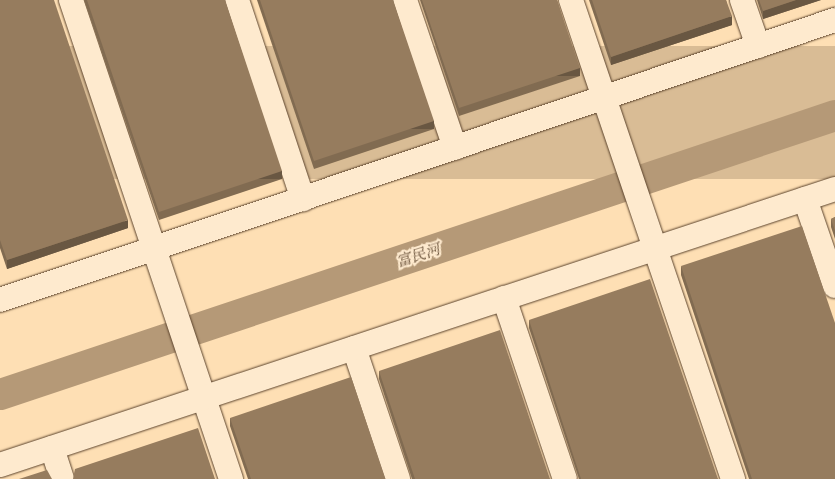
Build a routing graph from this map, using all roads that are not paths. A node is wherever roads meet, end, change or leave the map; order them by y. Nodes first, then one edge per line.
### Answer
1 (71, 0) edge
2 (237, 0) edge
3 (406, 0) edge
4 (571, 0) edge
5 (742, 0) edge
6 (835, 20) edge
7 (758, 46) junction
8 (604, 98) junction
9 (455, 148) junction
10 (835, 189) edge
11 (303, 199) junction
12 (805, 199) junction
13 (154, 248) junction
14 (655, 248) junction
15 (835, 286) edge
16 (1, 297) edge
17 (504, 298) junction
18 (354, 348) junction
19 (204, 398) junction
20 (52, 448) junction
21 (0, 465) edge
22 (62, 479) edge
23 (230, 479) edge
24 (398, 479) edge
25 (565, 479) edge
26 (732, 479) edge

1 - 13 lane
2 - 11 lane
3 - 9 lane
4 - 8 lane
5 - 7 lane
6 - 7 lane
7 - 8 lane
8 - 9 lane
8 - 14 lane
9 - 11 lane
10 - 12 lane
11 - 13 lane
12 - 14 lane
12 - 15 lane
13 - 16 lane
13 - 19 lane
14 - 17 lane
14 - 26 lane
17 - 18 lane
17 - 25 lane
18 - 19 lane
18 - 24 lane
19 - 20 lane
19 - 23 lane
20 - 21 lane
20 - 22 lane

